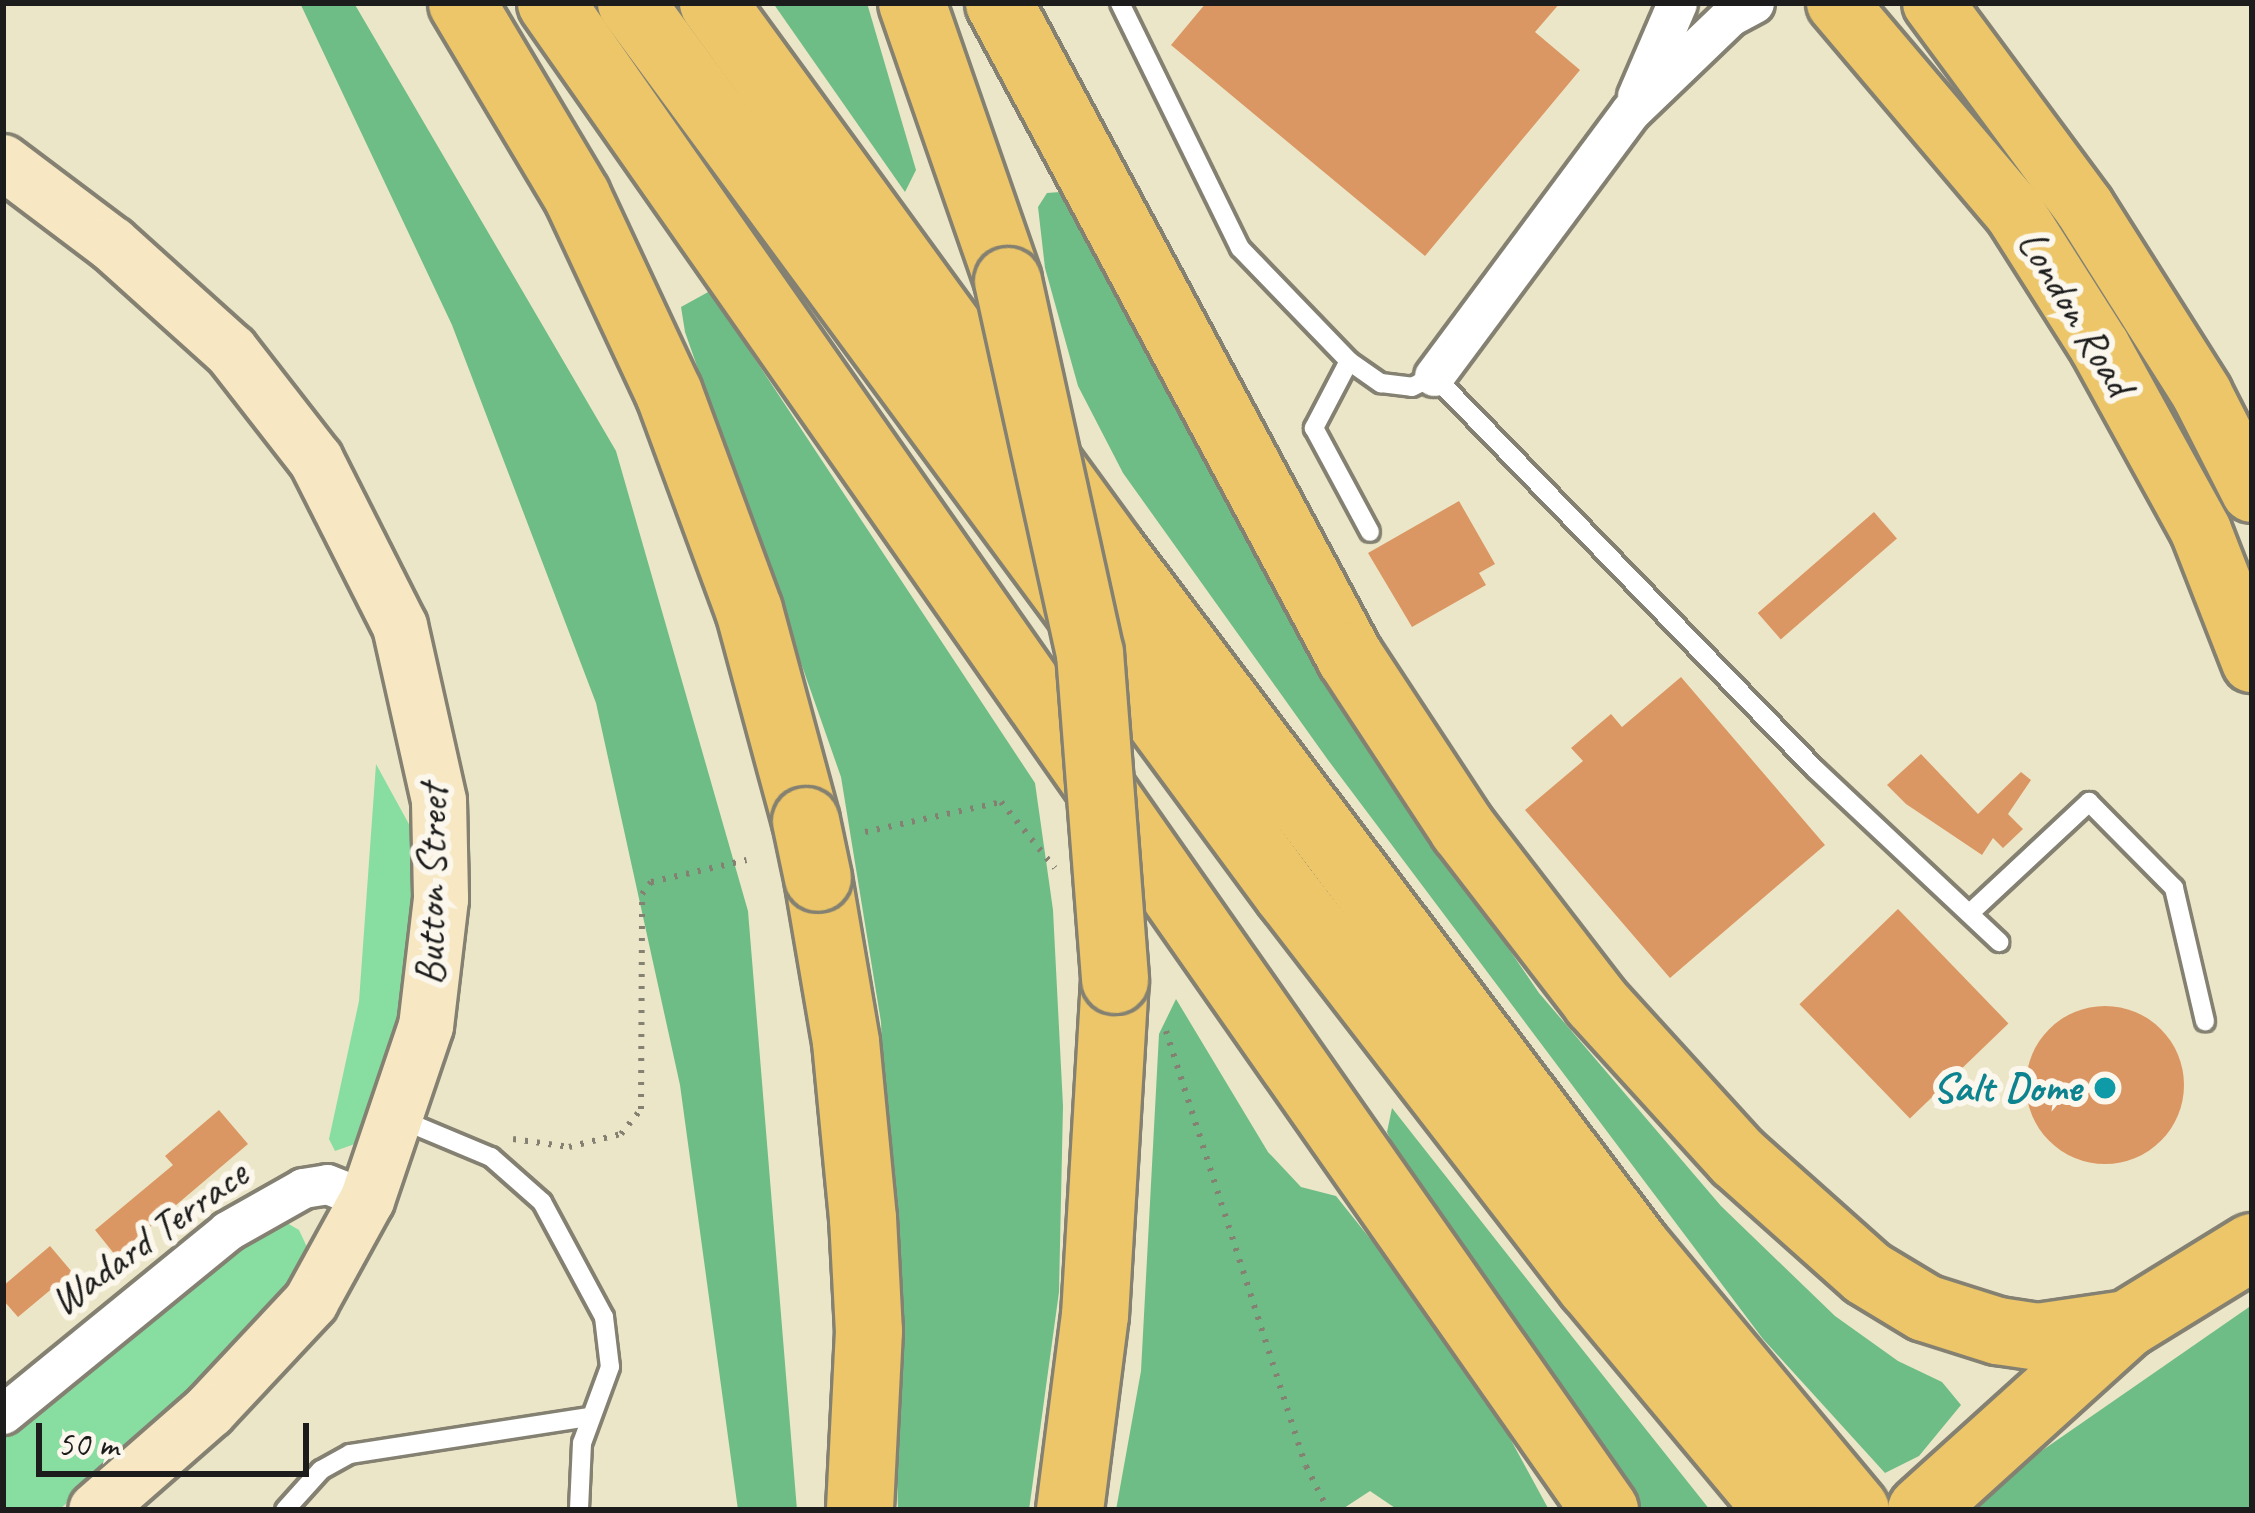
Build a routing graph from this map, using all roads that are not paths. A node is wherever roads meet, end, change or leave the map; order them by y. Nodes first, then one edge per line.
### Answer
1 (462, 3) edge
2 (551, 3) edge
3 (631, 3) edge
4 (713, 3) edge
5 (912, 3) edge
6 (999, 3) edge
7 (1120, 3) edge
8 (1677, 3) edge
9 (1754, 3) edge
10 (1837, 3) edge
11 (1934, 3) edge
12 (1630, 112) junction
13 (3, 162) edge
14 (1349, 362) junction
15 (1434, 376) junction
16 (2252, 492) edge
17 (1370, 532) dead end
18 (2252, 662) edge
19 (1970, 914) junction
20 (1999, 942) dead end
21 (2205, 1021) dead end
22 (400, 1119) junction
23 (367, 1199) junction
24 (2239, 1249) edge
25 (2127, 1324) junction
26 (3, 1414) edge
27 (590, 1417) junction
28 (1938, 1492) edge
29 (96, 1510) edge
30 (285, 1510) edge
31 (579, 1510) edge
32 (860, 1510) edge
33 (1070, 1510) edge
34 (1605, 1510) edge
35 (1778, 1510) edge
36 (1856, 1510) edge

1 - 32 highway
2 - 34 highway
3 - 35 highway
4 - 36 highway
5 - 33 highway, bridge
6 - 25 highway
7 - 14 lane
8 - 12 street
9 - 12 street
10 - 18 main road, London Road
11 - 16 main road, London Road
12 - 15 street
13 - 22 street, Button Street
14 - 15 lane
14 - 17 lane
15 - 19 lane
19 - 20 lane
19 - 21 lane
22 - 23 street, Button Street
22 - 27 lane
23 - 26 street, Wadard Terrace
23 - 29 street, Button Street
24 - 25 highway
25 - 28 highway
27 - 30 lane
27 - 31 lane

